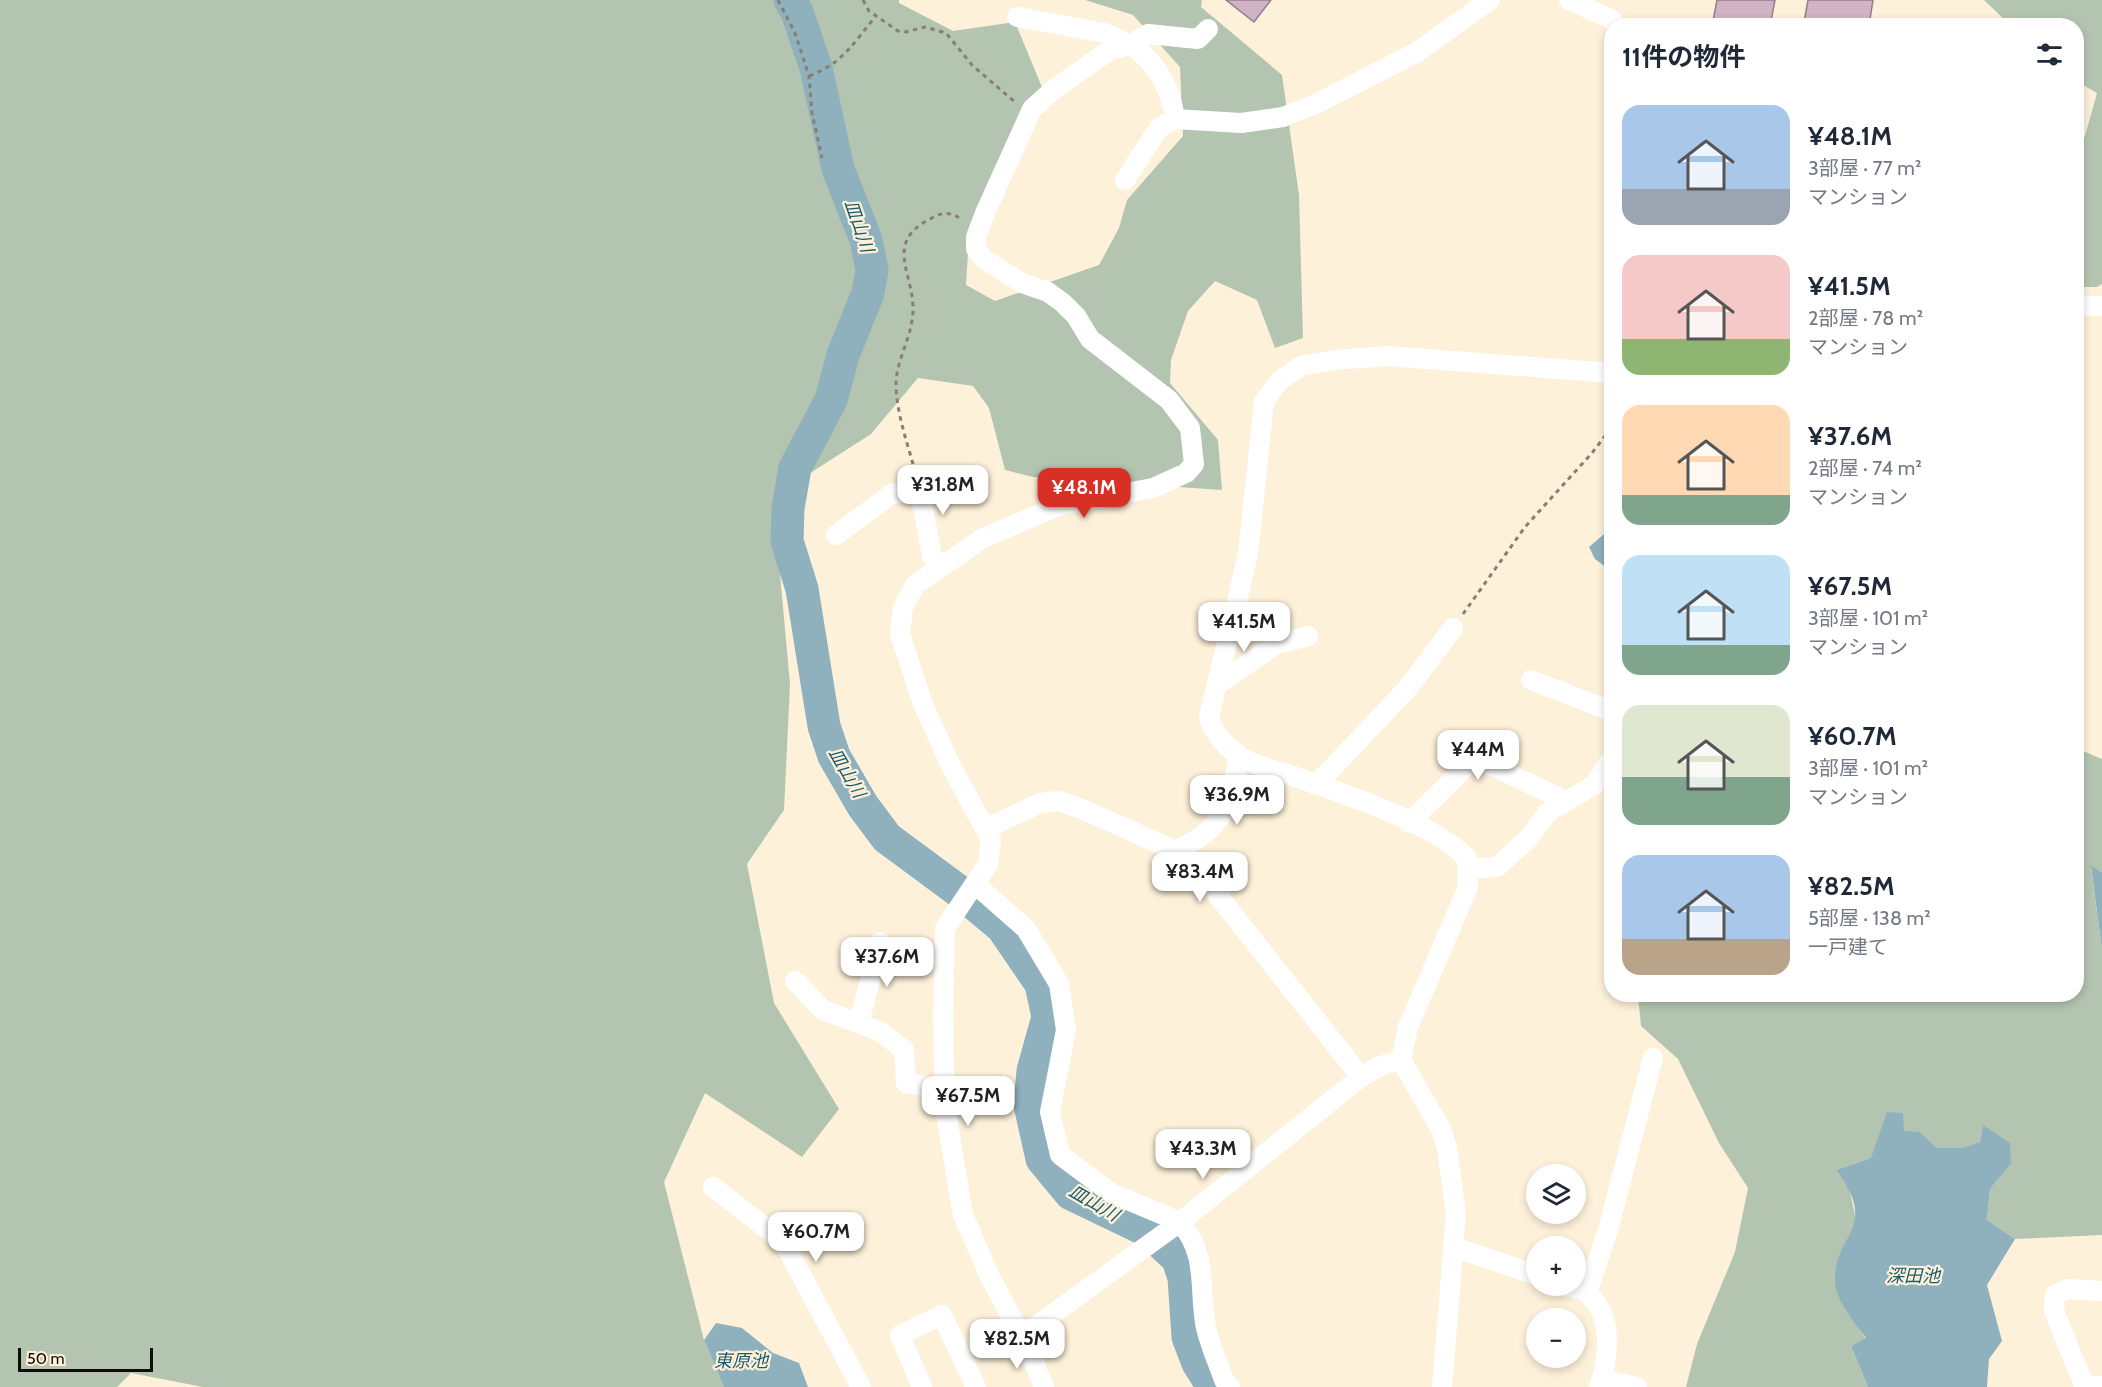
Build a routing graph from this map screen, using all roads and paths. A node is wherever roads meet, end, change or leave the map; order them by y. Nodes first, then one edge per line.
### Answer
1 (778, 0) edge
2 (863, 0) edge
3 (1490, 0) edge
4 (1569, 0) edge
5 (876, 16) junction
6 (1017, 17) dead end
7 (1609, 18) edge
8 (1208, 29) dead end
9 (1130, 45) junction
10 (809, 76) junction
11 (1032, 109) junction
12 (1175, 118) junction
13 (822, 158) dead end
14 (1125, 180) dead end
15 (978, 230) junction
16 (2084, 305) edge
17 (2102, 306) edge
18 (1604, 372) edge
19 (1604, 437) edge
20 (919, 487) junction
21 (836, 535) dead end
22 (940, 565) junction
23 (1453, 628) joint
24 (1308, 636) dead end
25 (1532, 680) dead end
26 (1217, 685) junction
27 (1604, 708) edge
28 (1239, 755) junction
29 (1604, 770) edge
30 (1316, 784) junction
31 (1562, 803) junction
32 (1409, 823) junction
33 (987, 828) junction
34 (1174, 851) junction
35 (1467, 869) junction
36 (976, 885) junction
37 (880, 942) dead end
38 (795, 981) dead end
39 (859, 1023) junction
40 (1653, 1058) dead end
41 (1401, 1060) junction
42 (1361, 1077) junction
43 (945, 1089) junction
44 (713, 1187) dead end
45 (1180, 1222) junction
46 (1454, 1247) junction
47 (1526, 1272) edge
48 (2102, 1291) edge
49 (1587, 1293) joint
50 (1022, 1336) junction
51 (1600, 1383) edge
52 (1041, 1386) edge
53 (2102, 1386) edge
54 (861, 1387) edge
55 (922, 1387) edge
56 (976, 1387) edge
57 (1230, 1387) edge
58 (1442, 1387) edge
59 (1637, 1387) edge

1 - 10 path
2 - 5 path
3 - 12 street
4 - 7 street
5 - 10 path
5 - 11 path
6 - 9 street
8 - 9 street
9 - 11 street
9 - 12 street
10 - 13 path
11 - 15 street
12 - 14 street
15 - 20 path
15 - 22 street
16 - 17 street
18 - 26 street
19 - 23 path
20 - 21 street
20 - 22 street
22 - 33 street
23 - 30 street
24 - 26 street
25 - 27 street
26 - 28 street
28 - 30 street
28 - 34 street
29 - 31 street
30 - 32 street
31 - 32 street
31 - 35 street
32 - 35 street
33 - 34 street
33 - 36 street
34 - 42 street
35 - 41 street
36 - 43 street
36 - 45 street
37 - 39 street
38 - 39 street
39 - 43 street
40 - 49 street
41 - 42 street
41 - 46 street
42 - 45 street
43 - 50 street
44 - 54 street
45 - 50 street
45 - 57 street
46 - 47 street
46 - 58 street
48 - 53 street
49 - 51 street
50 - 52 street
51 - 59 street
55 - 56 street

